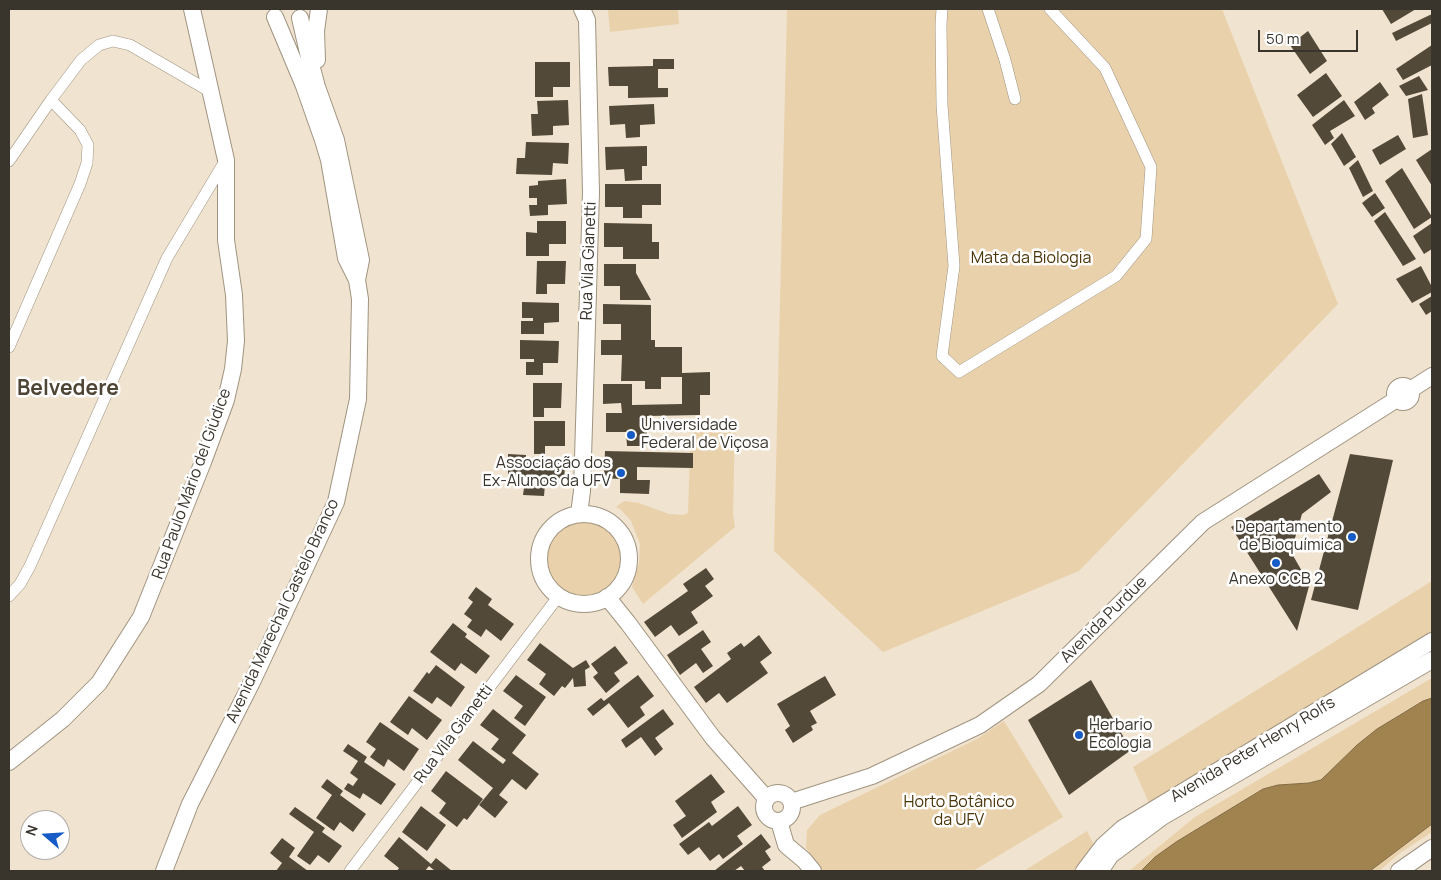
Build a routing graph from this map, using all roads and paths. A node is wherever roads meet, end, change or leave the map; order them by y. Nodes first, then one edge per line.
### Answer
1 (192, 9) edge
2 (319, 9) edge
3 (582, 9) edge
4 (942, 9) edge
5 (988, 9) edge
6 (1050, 9) edge
7 (272, 13) edge
8 (303, 13) edge
9 (317, 87) junction
10 (211, 92) junction
11 (1015, 99) dead end
12 (51, 100) junction
13 (226, 160) junction
14 (9, 161) edge
15 (357, 280) junction
16 (9, 347) edge
17 (1432, 376) edge
18 (579, 514) junction
19 (9, 596) edge
20 (558, 597) junction
21 (607, 597) junction
22 (1432, 641) edge
23 (1432, 660) edge
24 (9, 762) edge
25 (766, 798) junction
26 (791, 802) junction
27 (779, 822) junction
28 (1432, 848) edge
29 (164, 871) edge
30 (350, 871) edge
31 (813, 871) edge
32 (1084, 871) edge
33 (1100, 871) edge
34 (1399, 871) edge

1 - 10 street, Rua Paulo Mário del Giúdice
2 - 9 street
3 - 18 street, Rua Vila Gianetti
4 - 6 street
5 - 11 street
7 - 8 street
7 - 15 street, Avenida Marechal Castelo Branco
8 - 9 street, Avenida Marechal Castelo Branco
9 - 15 street, Avenida Marechal Castelo Branco
10 - 12 street
10 - 13 street, Rua Paulo Mário del Giúdice
12 - 14 street
12 - 16 street
13 - 19 street
13 - 24 street, Rua Paulo Mário del Giúdice
15 - 29 street, Avenida Marechal Castelo Branco
17 - 26 street, Avenida Purdue
18 - 20 street
18 - 21 street
20 - 21 street
20 - 30 street, Rua Vila Gianetti
21 - 25 street
22 - 32 street, Avenida Peter Henry Rolfs
23 - 33 street, Avenida Peter Henry Rolfs
25 - 26 street
25 - 27 street
26 - 27 street
27 - 31 street
28 - 34 street

